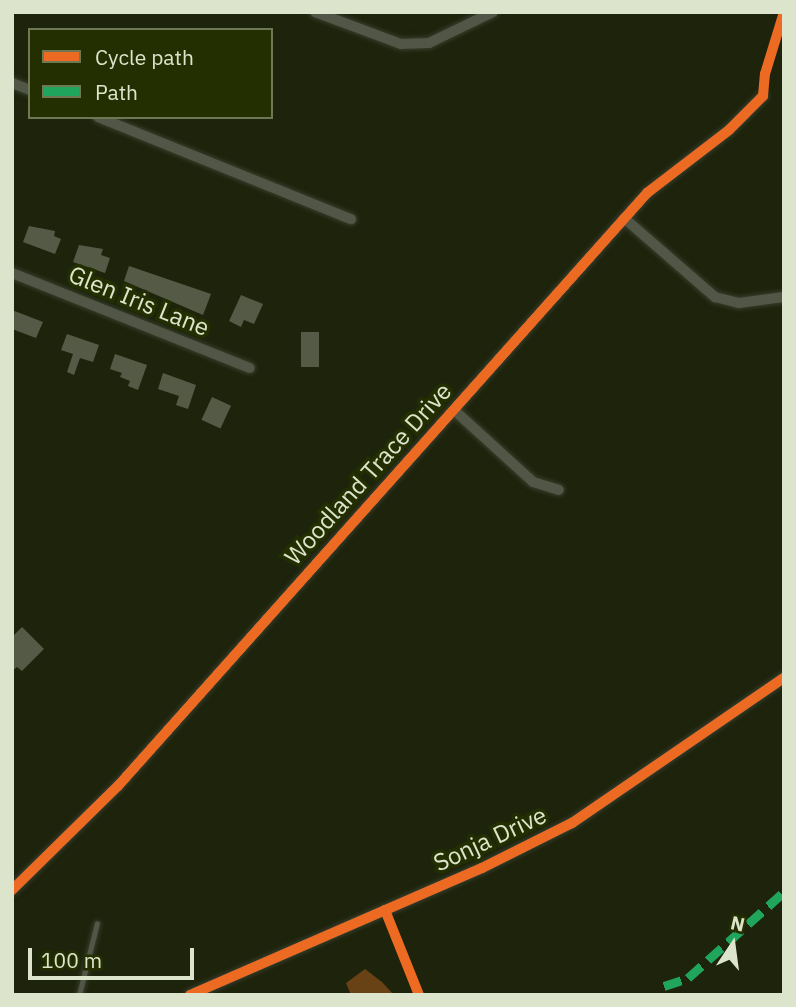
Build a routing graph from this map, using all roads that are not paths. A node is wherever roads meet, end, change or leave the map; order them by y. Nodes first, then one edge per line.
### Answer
1 (315, 12) edge
2 (493, 12) edge
3 (763, 96) dead end
4 (103, 119) edge
5 (351, 219) dead end
6 (624, 219) junction
7 (12, 273) edge
8 (784, 297) edge
9 (250, 368) dead end
10 (454, 410) junction
11 (559, 490) dead end
12 (784, 678) edge
13 (12, 890) edge
14 (97, 923) dead end
15 (79, 995) edge
16 (190, 995) edge

1 - 2 street
3 - 6 street, Woodland Trace Drive
4 - 5 street
6 - 8 street
6 - 10 street, Woodland Trace Drive
7 - 9 street, Glen Iris Lane
10 - 11 street
10 - 13 street, Woodland Trace Drive
12 - 16 street, Sonja Drive
14 - 15 lane

